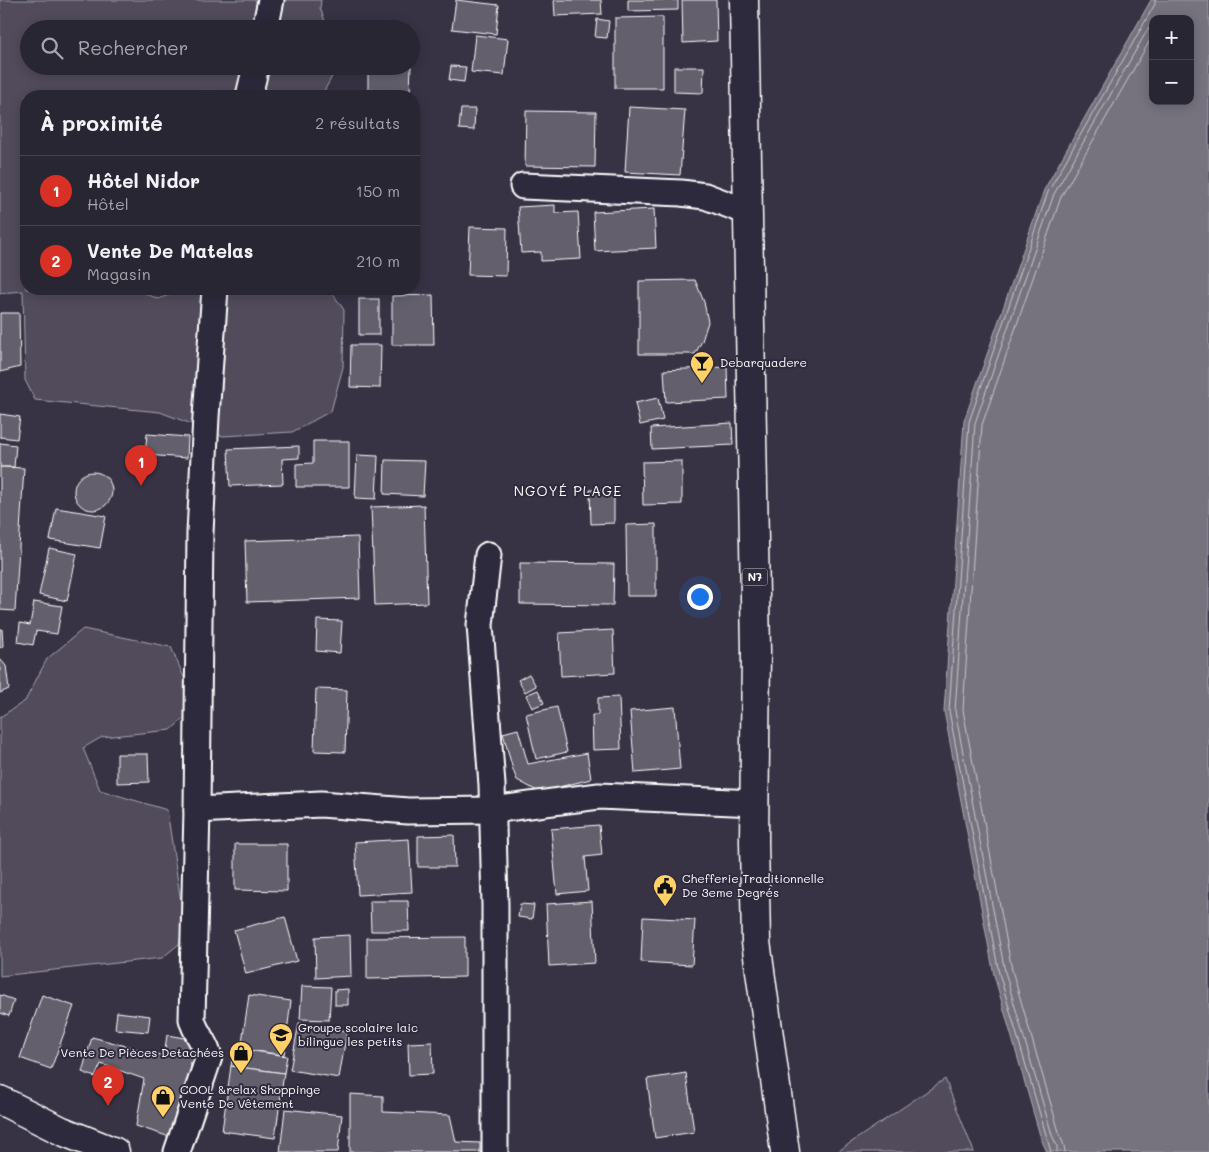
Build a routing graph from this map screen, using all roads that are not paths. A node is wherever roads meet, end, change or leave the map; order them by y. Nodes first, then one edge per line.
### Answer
1 (271, 0) edge
2 (744, 0) edge
3 (267, 20) edge
4 (254, 75) edge
5 (251, 90) edge
6 (523, 186) dead end
7 (748, 212) junction
8 (215, 295) edge
9 (488, 555) dead end
10 (755, 803) junction
11 (197, 810) junction
12 (491, 810) junction
13 (0, 1100) edge
14 (115, 1152) edge
15 (177, 1152) edge
16 (495, 1152) edge
17 (785, 1152) edge

1 - 3 street
2 - 7 main road, N7
4 - 5 street
6 - 7 street
7 - 10 main road, N7
8 - 11 street
9 - 12 street
10 - 12 street
10 - 17 main road, N7
11 - 12 street
11 - 15 street
12 - 16 street
13 - 14 main road

